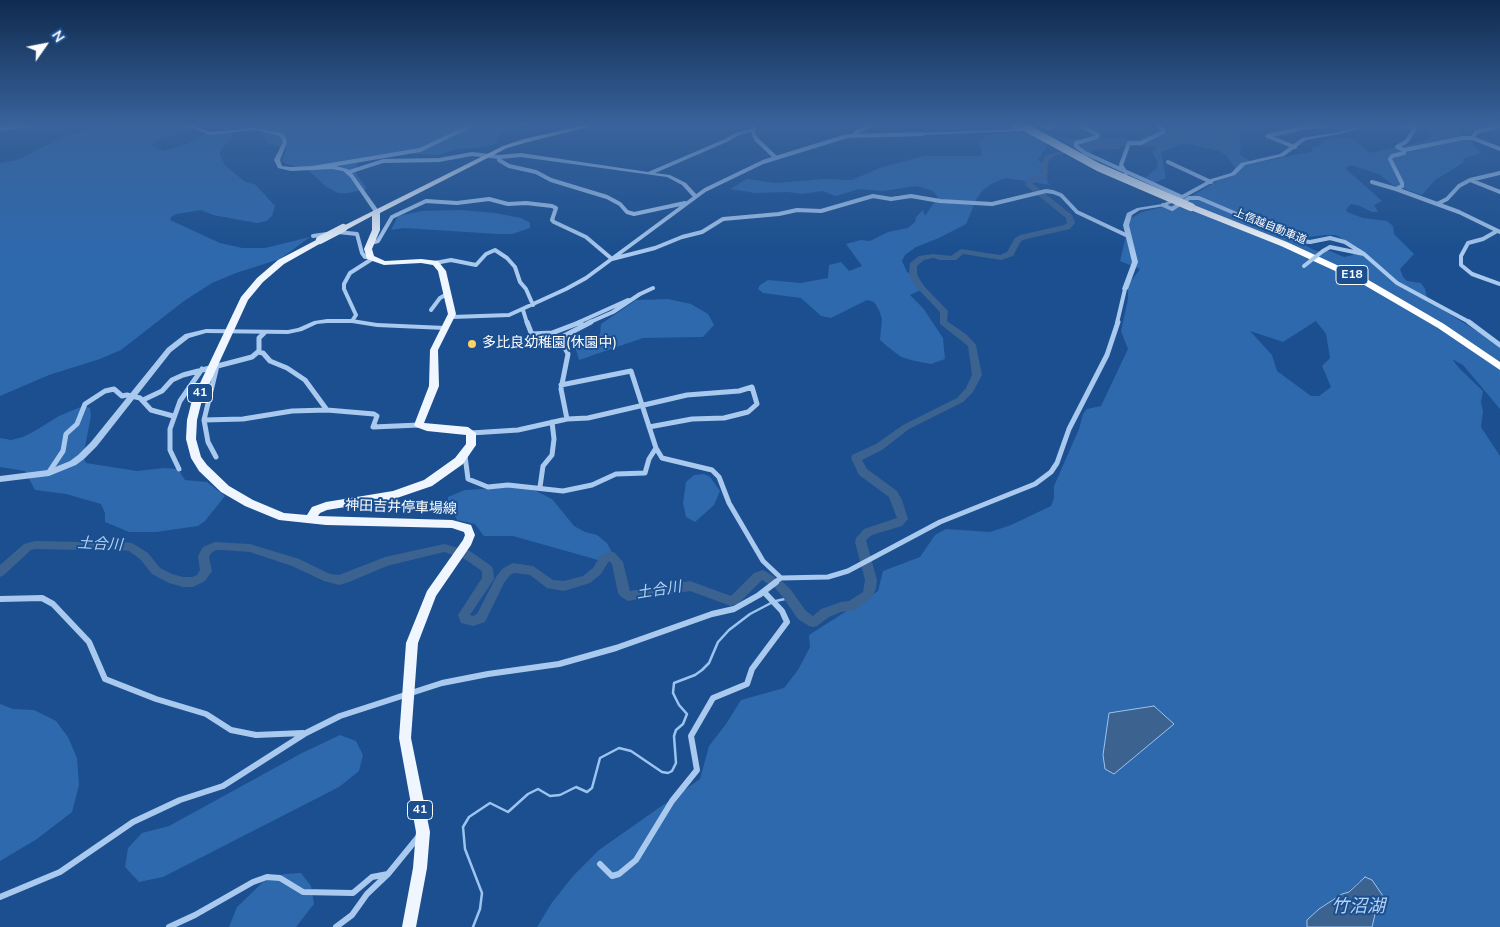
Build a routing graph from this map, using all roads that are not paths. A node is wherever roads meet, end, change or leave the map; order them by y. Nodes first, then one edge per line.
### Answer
1 (285, 168) edge
2 (314, 168) edge
3 (319, 168) edge
4 (337, 168) edge
5 (362, 168) edge
6 (460, 168) edge
7 (520, 168) edge
8 (615, 168) edge
9 (660, 168) edge
10 (749, 168) edge
11 (1101, 168) edge
12 (1116, 168) edge
13 (1123, 168) edge
14 (1181, 168) edge
15 (1239, 168) edge
16 (1394, 168) edge
17 (311, 169) junction
18 (349, 172) junction
19 (649, 173) junction
20 (1126, 173) junction
21 (1500, 173) edge
22 (1470, 180) junction
23 (1211, 182) junction
24 (1372, 182) dead end
25 (1396, 190) junction
26 (1500, 192) edge
27 (695, 196) junction
28 (1182, 197) junction
29 (688, 202) junction
30 (1437, 204) junction
31 (1163, 205) junction
32 (1192, 206) junction
33 (376, 211) junction
34 (1498, 231) edge
35 (1128, 236) junction
36 (316, 238) junction
37 (371, 243) junction
38 (1364, 254) junction
39 (371, 258) junction
40 (612, 258) junction
41 (435, 263) junction
42 (1304, 266) dead end
43 (1500, 284) edge
44 (654, 288) dead end
45 (1125, 289) joint
46 (447, 294) junction
47 (640, 294) junction
48 (533, 305) junction
49 (431, 310) dead end
50 (523, 310) junction
51 (452, 317) junction
52 (352, 321) junction
53 (445, 328) junction
54 (228, 332) junction
55 (264, 333) junction
56 (531, 334) junction
57 (560, 338) junction
58 (1500, 345) edge
59 (258, 352) junction
60 (1500, 360) edge
61 (1500, 366) edge
62 (210, 367) junction
63 (561, 385) junction
64 (133, 396) junction
65 (143, 400) junction
66 (642, 406) junction
67 (327, 410) junction
68 (173, 416) junction
69 (567, 419) junction
70 (204, 420) junction
71 (552, 422) junction
72 (419, 425) junction
73 (649, 427) junction
74 (471, 433) junction
75 (656, 448) junction
76 (465, 456) junction
77 (216, 457) dead end
78 (180, 470) dead end
79 (49, 473) junction
80 (0, 479) edge
81 (540, 487) junction
82 (310, 520) junction
83 (780, 578) junction
84 (764, 592) junction
85 (0, 599) edge
86 (407, 693) junction
87 (306, 733) junction
88 (423, 832) junction
89 (600, 864) dead end
90 (388, 874) junction
91 (0, 897) edge
92 (169, 927) edge
93 (336, 927) edge
94 (409, 927) edge

1 - 17 street
2 - 17 street
3 - 17 street
4 - 18 street
5 - 18 street
6 - 33 main road, 神田吉井停車場線 / 41
7 - 29 street
8 - 19 street
9 - 19 street
10 - 27 street
11 - 32 highway, 上信越自動車道 / E18, bridge
12 - 20 street
13 - 20 street
14 - 23 street
15 - 23 street
16 - 25 street
18 - 33 street
19 - 27 street
20 - 28 street
21 - 22 street
22 - 26 street
22 - 30 street
23 - 28 street
24 - 25 street
25 - 30 street
27 - 29 street
28 - 31 street
29 - 40 street
30 - 34 street
31 - 35 street
31 - 38 street
32 - 60 highway, 上信越自動車道 / E18
32 - 61 highway, 上信越自動車道 / E18
33 - 36 main road, 神田吉井停車場線 / 41, bridge
33 - 37 main road
34 - 43 street
35 - 40 street
35 - 45 street
36 - 39 street
36 - 54 main road, 神田吉井停車場線 / 41
37 - 39 main road
37 - 40 street
38 - 42 street, bridge
38 - 58 street
39 - 41 main road
39 - 52 street
40 - 48 street
41 - 46 main road
41 - 48 street
44 - 47 street
45 - 83 street
46 - 49 street
46 - 51 main road
47 - 56 street
47 - 57 street
48 - 50 street
50 - 51 street
50 - 56 street
51 - 53 main road
52 - 53 street
52 - 55 street
53 - 72 main road
54 - 55 street
54 - 62 main road, 神田吉井停車場線 / 41
54 - 64 street
55 - 59 street
56 - 57 street
57 - 63 street
59 - 62 street
59 - 67 street
62 - 65 street
62 - 68 street
62 - 70 street
62 - 82 main road, 神田吉井停車場線 / 41
63 - 66 street
63 - 69 street
64 - 65 street
64 - 79 street
64 - 79 street
65 - 68 street
66 - 69 street
66 - 73 street
66 - 73 street
67 - 70 street
67 - 72 street
68 - 78 street
69 - 71 street
70 - 77 street
71 - 74 street
71 - 81 street
72 - 74 main road
73 - 75 street
74 - 76 main road
75 - 81 street
75 - 83 street
76 - 81 street
76 - 82 main road, 神田吉井停車場線
79 - 80 street
82 - 86 main road, 神田吉井停車場線 / 41
83 - 84 street
84 - 86 street
84 - 89 street
85 - 87 street
86 - 87 street
86 - 88 main road, 神田吉井停車場線 / 41
87 - 91 street
88 - 90 street
88 - 94 main road, 神田吉井停車場線 / 41
90 - 92 street
90 - 93 street

